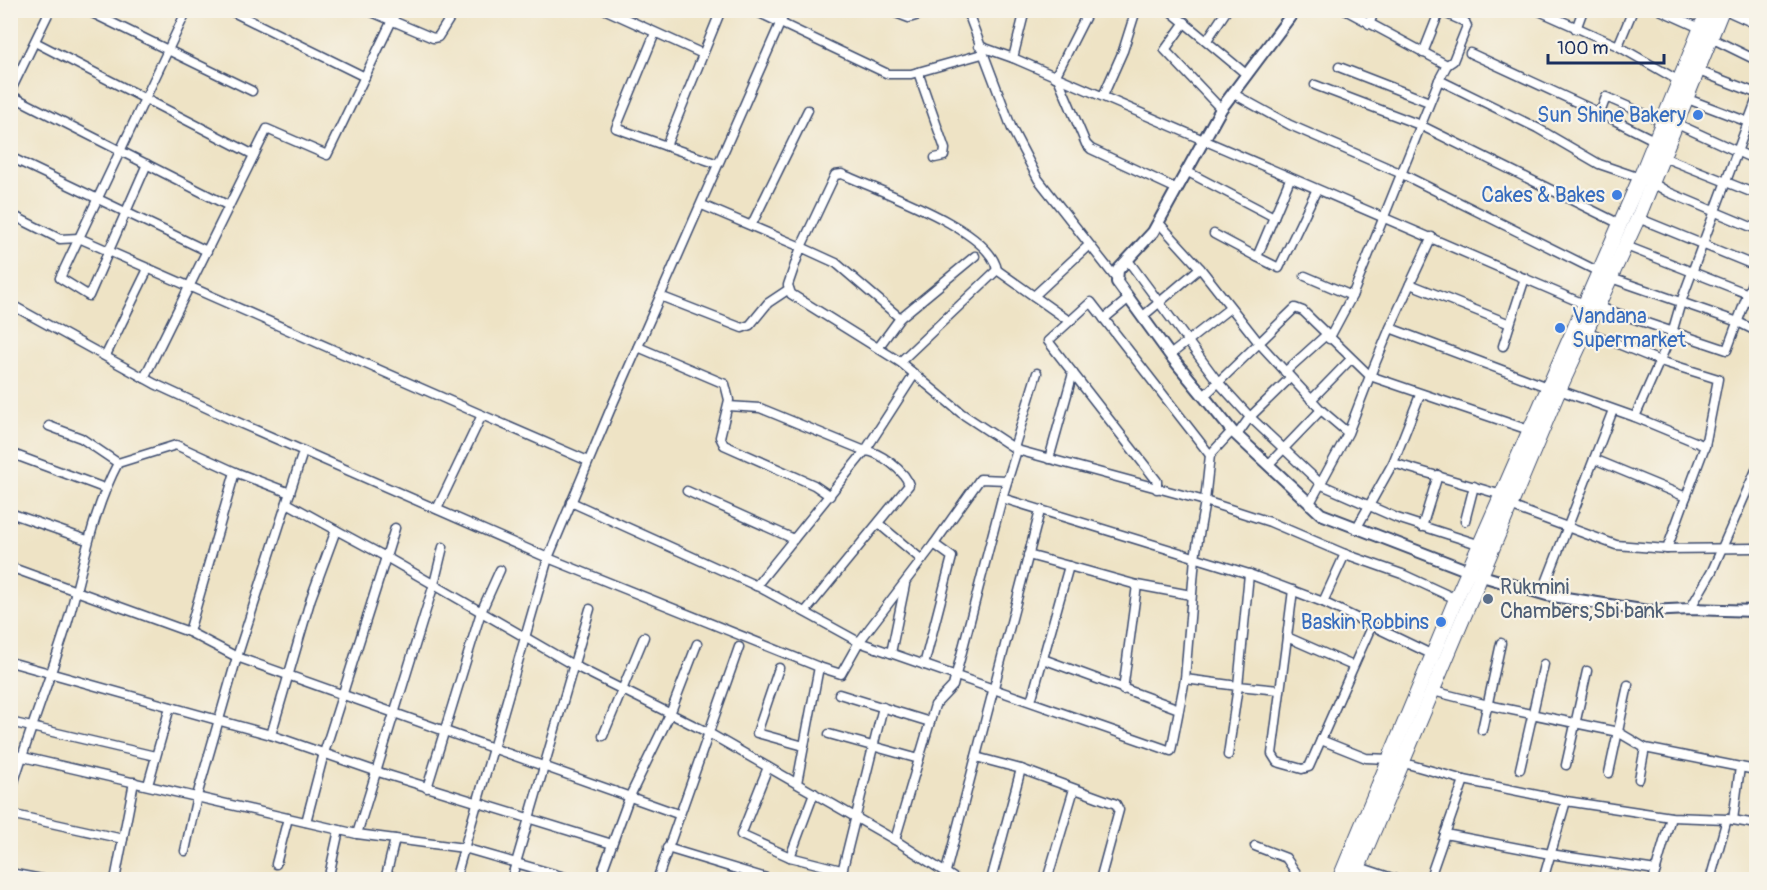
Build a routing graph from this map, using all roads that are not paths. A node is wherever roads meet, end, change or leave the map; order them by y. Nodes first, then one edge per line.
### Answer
1 (50, 10) edge
2 (87, 10) edge
3 (187, 10) edge
4 (229, 10) edge
5 (367, 10) edge
6 (397, 10) edge
7 (455, 10) edge
8 (606, 10) edge
9 (721, 10) edge
10 (753, 10) edge
11 (786, 10) edge
12 (888, 10) edge
13 (935, 10) edge
14 (967, 10) edge
15 (1025, 10) edge
16 (1089, 10) edge
17 (1136, 10) edge
18 (1227, 10) edge
19 (1295, 10) edge
20 (1345, 10) edge
21 (1375, 10) edge
22 (1583, 10) edge
23 (1633, 10) edge
24 (1660, 10) edge
25 (1708, 10) edge
26 (1723, 10) edge
27 (1440, 11) edge
28 (1537, 11) edge
29 (1175, 12) edge
30 (901, 13) edge
31 (392, 22) junction
32 (1185, 22) junction
33 (780, 23) junction
34 (1369, 24) junction
35 (1756, 24) edge
36 (1576, 29) junction
37 (655, 33) junction
38 (1704, 33) junction
39 (1207, 40) junction
40 (35, 42) junction
41 (1618, 46) junction
42 (980, 50) junction
43 (168, 51) junction
44 (1470, 52) dead end
45 (1423, 53) junction
46 (703, 54) junction
47 (1013, 58) junction
48 (1756, 60) edge
49 (1447, 65) junction
50 (1339, 67) dead end
51 (1696, 70) junction
52 (918, 72) junction
53 (1246, 74) junction
54 (365, 77) junction
55 (1057, 77) junction
56 (1439, 80) junction
57 (1315, 86) dead end
58 (1684, 88) junction
59 (252, 91) dead end
60 (10, 93) edge
61 (1232, 93) junction
62 (1756, 93) edge
63 (1103, 96) junction
64 (146, 99) junction
65 (1756, 101) edge
66 (1429, 102) junction
67 (1221, 109) junction
68 (808, 110) dead end
69 (1600, 113) junction
70 (1668, 122) junction
71 (1752, 123) edge
72 (1420, 125) junction
73 (1203, 138) junction
74 (1654, 140) junction
75 (666, 146) junction
76 (120, 151) junction
77 (1737, 153) junction
78 (254, 155) junction
79 (10, 157) edge
80 (1663, 157) junction
81 (935, 158) dead end
82 (1756, 160) edge
83 (147, 164) junction
84 (718, 164) junction
85 (1186, 171) junction
86 (1402, 174) junction
87 (1290, 180) junction
88 (1645, 180) junction
89 (1726, 183) junction
90 (1177, 189) junction
91 (1316, 191) junction
92 (1756, 194) edge
93 (98, 199) junction
94 (702, 205) junction
95 (229, 206) junction
96 (1715, 210) junction
97 (127, 212) junction
98 (10, 214) edge
99 (1274, 217) junction
100 (1384, 218) junction
101 (1638, 218) junction
102 (1159, 223) junction
103 (752, 224) junction
104 (1618, 224) junction
105 (1756, 229) edge
106 (1214, 234) dead end
107 (1431, 237) junction
108 (79, 238) junction
109 (1702, 244) junction
110 (1089, 245) junction
111 (1626, 246) junction
112 (801, 247) junction
113 (207, 251) junction
114 (109, 252) junction
115 (975, 256) dead end
116 (1257, 257) junction
117 (1127, 259) junction
118 (1756, 266) edge
119 (1200, 268) junction
120 (148, 269) junction
121 (997, 270) junction
122 (1598, 270) junction
123 (1756, 272) edge
124 (1693, 273) junction
125 (1305, 276) dead end
126 (1115, 277) junction
127 (1525, 278) junction
128 (1611, 278) junction
129 (1410, 284) junction
130 (189, 288) junction
131 (789, 289) junction
132 (660, 296) junction
133 (1034, 296) junction
134 (1352, 296) junction
135 (1752, 296) edge
136 (1128, 299) junction
137 (1681, 302) junction
138 (1159, 303) junction
139 (10, 304) edge
140 (1589, 304) junction
141 (1230, 308) junction
142 (1142, 317) junction
143 (900, 318) junction
144 (1104, 319) junction
145 (1069, 321) junction
146 (1738, 322) junction
147 (1510, 324) junction
148 (1390, 328) junction
149 (1586, 331) junction
150 (1756, 331) edge
151 (1672, 333) junction
152 (1328, 337) junction
153 (1187, 342) junction
154 (1259, 344) junction
155 (1503, 346) dead end
156 (638, 347) junction
157 (879, 348) junction
158 (106, 355) junction
159 (1170, 355) junction
160 (1351, 359) junction
161 (1660, 361) junction
162 (900, 362) junction
163 (1037, 373) dead end
164 (1073, 373) junction
165 (914, 375) junction
166 (1287, 375) junction
167 (1370, 376) junction
168 (144, 378) junction
169 (1218, 382) junction
170 (1553, 389) junction
171 (1420, 394) junction
172 (1203, 397) junction
173 (1311, 400) junction
174 (728, 406) junction
175 (1321, 410) junction
176 (1613, 410) junction
177 (482, 415) junction
178 (1250, 417) junction
179 (1635, 417) junction
180 (49, 426) dead end
181 (1529, 430) junction
182 (1235, 433) junction
183 (1348, 433) junction
184 (1704, 446) junction
185 (1015, 449) junction
186 (1283, 449) junction
187 (865, 451) junction
188 (303, 452) junction
189 (10, 453) edge
190 (1210, 455) junction
191 (1049, 459) junction
192 (1594, 459) junction
193 (588, 460) junction
194 (118, 463) junction
195 (1393, 463) junction
196 (1269, 464) junction
197 (1756, 470) edge
198 (235, 472) junction
199 (1438, 475) junction
200 (1007, 480) junction
201 (1322, 485) junction
202 (1474, 486) junction
203 (104, 488) junction
204 (1157, 489) junction
205 (687, 491) dead end
206 (290, 493) junction
207 (830, 496) junction
208 (1686, 497) junction
209 (1002, 498) junction
210 (1506, 500) junction
211 (1205, 501) junction
212 (571, 502) junction
213 (287, 503) junction
214 (1309, 505) junction
215 (1369, 507) junction
216 (437, 509) junction
217 (1040, 511) junction
218 (10, 513) edge
219 (1465, 521) dead end
220 (879, 524) junction
221 (1422, 527) junction
222 (1568, 527) junction
223 (395, 528) dead end
224 (1356, 529) junction
225 (336, 530) junction
226 (794, 539) junction
227 (87, 540) junction
228 (934, 544) junction
229 (443, 547) dead end
230 (1487, 547) junction
231 (1722, 547) junction
232 (1756, 548) edge
233 (1667, 549) junction
234 (1345, 554) junction
235 (1028, 555) junction
236 (386, 557) junction
237 (1195, 557) junction
238 (548, 558) junction
239 (922, 560) junction
240 (1068, 566) junction
241 (10, 567) edge
242 (500, 570) dead end
243 (1476, 573) junction
244 (1249, 574) junction
245 (905, 581) junction
246 (434, 584) junction
247 (1137, 585) junction
248 (756, 586) junction
249 (1293, 590) junction
250 (77, 591) junction
251 (1542, 593) junction
252 (1191, 595) junction
253 (1456, 599) junction
254 (1323, 602) junction
255 (590, 609) dead end
256 (1690, 609) junction
257 (1756, 611) edge
258 (482, 612) junction
259 (805, 612) junction
260 (1371, 627) junction
261 (189, 632) junction
262 (525, 637) junction
263 (644, 637) dead end
264 (1287, 637) junction
265 (859, 642) junction
266 (1501, 643) dead end
267 (697, 644) dead end
268 (739, 648) dead end
269 (891, 653) junction
270 (1433, 655) junction
271 (237, 657) junction
272 (1043, 659) junction
273 (10, 662) edge
274 (1544, 664) dead end
275 (573, 665) junction
276 (924, 665) junction
277 (1353, 666) junction
278 (819, 667) junction
279 (779, 668) dead end
280 (1587, 671) dead end
281 (52, 674) junction
282 (287, 674) junction
283 (955, 675) junction
284 (1185, 679) junction
285 (1238, 686) junction
286 (1628, 686) dead end
287 (992, 687) junction
288 (1123, 690) junction
289 (1279, 690) junction
290 (1433, 690) junction
291 (621, 691) junction
292 (344, 694) junction
293 (839, 694) dead end
294 (1031, 701) junction
295 (1488, 705) junction
296 (170, 706) junction
297 (883, 707) junction
298 (1179, 709) junction
299 (396, 712) junction
300 (670, 714) junction
301 (1531, 715) junction
302 (221, 720) junction
303 (10, 722) edge
304 (930, 722) junction
305 (1576, 724) junction
306 (31, 726) junction
307 (443, 730) junction
308 (1482, 730) dead end
309 (707, 732) junction
310 (1618, 732) junction
311 (829, 734) dead end
312 (271, 735) junction
313 (603, 736) dead end
314 (1321, 740) junction
315 (804, 746) junction
316 (872, 746) junction
317 (1646, 748) junction
318 (491, 749) junction
319 (324, 753) junction
320 (10, 754) edge
321 (1228, 755) dead end
322 (21, 756) junction
323 (155, 756) junction
324 (976, 757) junction
325 (919, 759) junction
326 (1395, 762) junction
327 (1566, 765) dead end
328 (543, 767) junction
329 (768, 767) junction
330 (1740, 767) junction
331 (1021, 769) junction
332 (1520, 769) dead end
333 (1756, 770) edge
334 (375, 771) junction
335 (1609, 773) dead end
336 (1639, 779) dead end
337 (1464, 780) junction
338 (134, 782) junction
339 (797, 783) junction
340 (148, 785) junction
341 (427, 788) junction
342 (1074, 789) junction
343 (814, 793) junction
344 (10, 795) edge
345 (197, 796) junction
346 (629, 798) junction
347 (476, 801) junction
348 (1566, 801) junction
349 (10, 814) edge
350 (678, 814) junction
351 (854, 816) junction
352 (288, 818) junction
353 (1671, 818) junction
354 (527, 820) junction
355 (1730, 820) junction
356 (306, 822) junction
357 (1756, 824) edge
358 (339, 830) junction
359 (357, 834) junction
360 (1445, 834) junction
361 (123, 839) junction
362 (394, 839) junction
363 (895, 840) junction
364 (612, 844) junction
365 (1255, 846) dead end
366 (464, 848) junction
367 (667, 848) junction
368 (186, 850) dead end
369 (1550, 854) junction
370 (790, 856) junction
371 (516, 863) junction
372 (276, 864) dead end
373 (1656, 870) junction
374 (10, 873) edge
375 (1356, 873) edge
376 (841, 875) edge
377 (386, 877) edge
378 (945, 877) edge
379 (47, 879) edge
380 (115, 879) edge
381 (328, 879) edge
382 (404, 879) edge
383 (455, 879) edge
384 (512, 879) edge
385 (569, 879) edge
386 (599, 879) edge
387 (657, 879) edge
388 (773, 879) edge
389 (957, 879) edge
390 (991, 879) edge
391 (1047, 879) edge
392 (1100, 879) edge
393 (1301, 879) edge
394 (1339, 879) edge
395 (1398, 879) edge
396 (1429, 879) edge
397 (1543, 879) edge
398 (1653, 879) edge
399 (1710, 879) edge

1 - 40 street
2 - 43 street
3 - 43 street
4 - 54 street
5 - 31 street
6 - 31 street
7 - 31 street
8 - 37 street
9 - 46 street
10 - 33 street
11 - 33 street
12 - 30 street
13 - 30 street
14 - 42 street
15 - 47 street
16 - 55 street
17 - 63 street
18 - 39 street
19 - 53 street
20 - 34 street
21 - 34 street
22 - 36 street
23 - 41 street
24 - 38 street
25 - 38 main road
26 - 35 street
26 - 38 main road
27 - 45 street
27 - 49 street
28 - 36 street
29 - 32 street
31 - 54 street
32 - 39 street
32 - 67 street
33 - 52 street
33 - 84 street
34 - 45 street
36 - 41 street
37 - 46 street
37 - 75 street
38 - 48 street
38 - 51 main road
38 - 58 main road
39 - 53 street
40 - 60 street
40 - 64 street
41 - 58 street
42 - 47 street
42 - 52 street
42 - 110 street
43 - 59 street
43 - 64 street
44 - 69 street
45 - 49 street
46 - 75 street
47 - 55 street
49 - 56 street
50 - 66 street
51 - 58 main road
51 - 62 street
52 - 81 street
53 - 61 street
54 - 78 street
55 - 63 street
55 - 90 street
56 - 66 street
56 - 88 street
57 - 72 street
58 - 70 main road
58 - 70 main road
58 - 71 street
60 - 76 street
61 - 67 street
61 - 86 street
63 - 73 street
64 - 76 street
64 - 78 street
65 - 71 street
66 - 72 street
67 - 73 street
68 - 103 street
69 - 70 street
69 - 74 street
70 - 74 main road
70 - 77 street
70 - 80 main road
71 - 77 street
72 - 86 street
72 - 104 street
73 - 85 street
73 - 87 street
74 - 88 main road
75 - 84 street
76 - 83 street
76 - 93 street
77 - 82 street
77 - 89 street
78 - 95 street
79 - 93 street
80 - 88 main road
80 - 89 street
83 - 95 street
83 - 97 street
84 - 94 street
85 - 90 street
85 - 99 street
86 - 100 street
86 - 122 street
87 - 91 street
87 - 99 street
88 - 96 street
88 - 101 main road
88 - 104 main road
89 - 92 street
89 - 96 street
90 - 102 street
91 - 100 street
91 - 116 street
93 - 97 street
93 - 108 street
94 - 103 street
94 - 132 street
95 - 113 street
96 - 105 street
96 - 109 street
97 - 113 street
97 - 114 street
98 - 108 street
99 - 116 street
100 - 107 street
100 - 134 street
101 - 109 street
101 - 111 main road
102 - 117 street
102 - 119 street
103 - 112 street
104 - 122 main road
106 - 116 street
107 - 127 street
107 - 129 street
108 - 114 street
108 - 114 street
109 - 118 street
109 - 124 street
110 - 126 street
110 - 133 street
111 - 124 street
111 - 128 main road
112 - 121 street
112 - 131 street
112 - 143 street
113 - 130 street
114 - 120 street
115 - 143 street
117 - 126 street
117 - 138 street
119 - 138 street
119 - 141 street
120 - 130 street
120 - 158 street
121 - 133 street
121 - 162 street
122 - 140 main road
123 - 135 street
124 - 135 street
124 - 137 street
125 - 134 street
126 - 136 street
127 - 140 street
127 - 147 street
128 - 137 street
128 - 140 main road
129 - 147 street
129 - 148 street
130 - 168 street
130 - 177 street
131 - 132 street
131 - 157 street
132 - 156 street
133 - 145 street
134 - 152 street
135 - 146 street
136 - 142 street
136 - 144 street
137 - 146 street
137 - 151 street
138 - 142 street
138 - 153 street
139 - 158 street
140 - 149 main road
140 - 151 street
140 - 170 main road
141 - 153 street
141 - 154 street
142 - 159 street
143 - 157 street
144 - 145 street
144 - 190 street
145 - 164 street
146 - 150 street
146 - 151 street
147 - 155 street
148 - 167 street
148 - 170 street
149 - 161 street
149 - 170 main road
151 - 161 street
152 - 154 street
152 - 160 street
152 - 166 street
153 - 159 street
153 - 169 street
154 - 166 street
154 - 169 street
156 - 174 street
156 - 193 street
157 - 162 street
158 - 168 street
159 - 172 street
160 - 167 street
160 - 173 street
161 - 179 street
161 - 184 street
162 - 165 street
163 - 185 street
164 - 191 street
164 - 204 street
165 - 185 street
165 - 187 street
166 - 173 street
166 - 178 street
167 - 171 street
167 - 183 street
168 - 188 street
169 - 172 street
169 - 178 street
170 - 176 street
170 - 181 main road
170 - 210 main road
171 - 181 street
171 - 195 street
172 - 182 street
173 - 175 street
174 - 187 street
174 - 207 street
175 - 183 street
175 - 186 street
176 - 179 street
176 - 192 street
177 - 193 street
177 - 216 street
178 - 182 street
178 - 186 street
179 - 184 street
180 - 194 street
181 - 210 main road
182 - 190 street
182 - 196 street
183 - 201 street
184 - 208 street
185 - 191 street
185 - 200 street
186 - 196 street
186 - 201 street
187 - 207 street
187 - 220 street
188 - 206 street
188 - 216 street
189 - 203 street
190 - 211 street
191 - 204 street
192 - 208 street
192 - 222 street
193 - 212 street
194 - 198 street
194 - 203 street
195 - 199 street
195 - 215 street
196 - 214 street
197 - 231 street
198 - 206 street
198 - 261 street
199 - 202 street
199 - 221 street
200 - 209 street
200 - 228 street
201 - 214 street
201 - 215 street
202 - 210 street
202 - 219 street
203 - 227 street
204 - 211 street
205 - 226 street
206 - 213 street
207 - 226 street
208 - 233 street
209 - 217 street
209 - 283 street
210 - 222 street
210 - 230 main road
211 - 234 street
211 - 237 street
212 - 238 street
212 - 248 street
213 - 225 street
213 - 271 street
214 - 224 street
215 - 221 street
215 - 224 street
216 - 238 street
217 - 235 street
217 - 237 street
218 - 227 street
220 - 239 street
220 - 259 street
221 - 230 street
222 - 233 street
222 - 251 street
223 - 236 street
224 - 243 street
225 - 236 street
225 - 282 street
226 - 248 street
227 - 250 street
228 - 239 street
228 - 276 street
229 - 246 street
230 - 243 main road
231 - 232 street
231 - 233 street
231 - 256 street
234 - 253 street
234 - 254 street
235 - 240 street
235 - 287 street
236 - 246 street
236 - 292 street
237 - 244 street
237 - 252 street
238 - 262 street
238 - 278 street
239 - 245 street
240 - 247 street
240 - 272 street
241 - 250 street
242 - 258 street
243 - 251 street
243 - 253 main road
243 - 290 main road
244 - 249 street
244 - 285 street
245 - 265 street
245 - 269 street
246 - 258 street
246 - 299 street
247 - 252 street
247 - 288 street
248 - 259 street
249 - 254 street
249 - 264 street
250 - 261 street
250 - 281 street
251 - 256 street
252 - 284 street
253 - 270 main road
254 - 260 street
255 - 275 street
256 - 257 street
258 - 262 street
258 - 307 street
259 - 265 street
260 - 270 street
260 - 277 street
261 - 271 street
262 - 275 street
262 - 318 street
263 - 291 street
264 - 277 street
264 - 289 street
265 - 269 street
265 - 278 street
266 - 295 street
267 - 300 street
268 - 309 street
269 - 276 street
270 - 326 main road
271 - 282 street
271 - 302 street
272 - 288 street
272 - 294 street
273 - 281 street
274 - 301 street
275 - 291 street
275 - 328 street
276 - 283 street
277 - 314 street
278 - 315 street
279 - 315 street
280 - 305 street
281 - 296 street
281 - 306 street
282 - 292 street
282 - 312 street
283 - 287 street
283 - 304 street
284 - 285 street
284 - 298 street
285 - 289 street
285 - 321 street
286 - 310 street
287 - 294 street
287 - 324 street
288 - 298 street
289 - 314 street
290 - 295 street
290 - 326 main road
291 - 300 street
291 - 313 street
292 - 299 street
292 - 319 street
293 - 297 street
294 - 298 street
295 - 301 street
295 - 308 street
296 - 302 street
296 - 323 street
297 - 304 street
297 - 316 street
299 - 307 street
299 - 334 street
300 - 309 street
300 - 346 street
301 - 305 street
301 - 332 street
302 - 312 street
302 - 345 street
303 - 306 street
304 - 325 street
305 - 310 street
305 - 327 street
306 - 322 street
306 - 323 street
307 - 318 street
307 - 341 street
309 - 329 street
309 - 350 street
310 - 317 street
310 - 335 street
311 - 316 street
312 - 319 street
314 - 326 street
315 - 339 street
316 - 325 street
316 - 351 street
317 - 330 street
317 - 336 street
318 - 328 street
318 - 347 street
319 - 334 street
319 - 356 street
320 - 322 street
322 - 338 street
322 - 344 street
323 - 340 street
324 - 331 street
324 - 378 street
325 - 363 street
326 - 337 street
326 - 375 main road
326 - 394 main road
328 - 346 street
328 - 354 street
329 - 339 street
329 - 370 street
330 - 333 street
330 - 355 street
331 - 342 street
331 - 390 street
334 - 341 street
334 - 359 street
337 - 348 street
337 - 360 street
338 - 340 street
338 - 361 street
339 - 343 street
340 - 345 street
341 - 347 street
342 - 391 street
342 - 392 street
343 - 351 street
343 - 370 street
345 - 352 street
345 - 368 street
346 - 350 street
346 - 364 street
347 - 354 street
347 - 366 street
348 - 353 street
348 - 369 street
349 - 361 street
350 - 367 street
351 - 363 street
351 - 376 street
352 - 356 street
352 - 372 street
353 - 355 street
353 - 373 street
354 - 364 street
354 - 371 street
355 - 357 street
355 - 399 street
356 - 358 street
358 - 359 street
358 - 381 street
359 - 362 street
360 - 369 street
360 - 396 street
361 - 380 street
362 - 366 street
362 - 377 street
363 - 378 street
364 - 386 street
365 - 393 street
366 - 371 street
366 - 383 street
367 - 387 street
367 - 388 street
369 - 373 street
369 - 397 street
370 - 376 street
371 - 384 street
371 - 385 street
373 - 398 street
374 - 379 street
375 - 395 street
377 - 382 street
378 - 389 street

